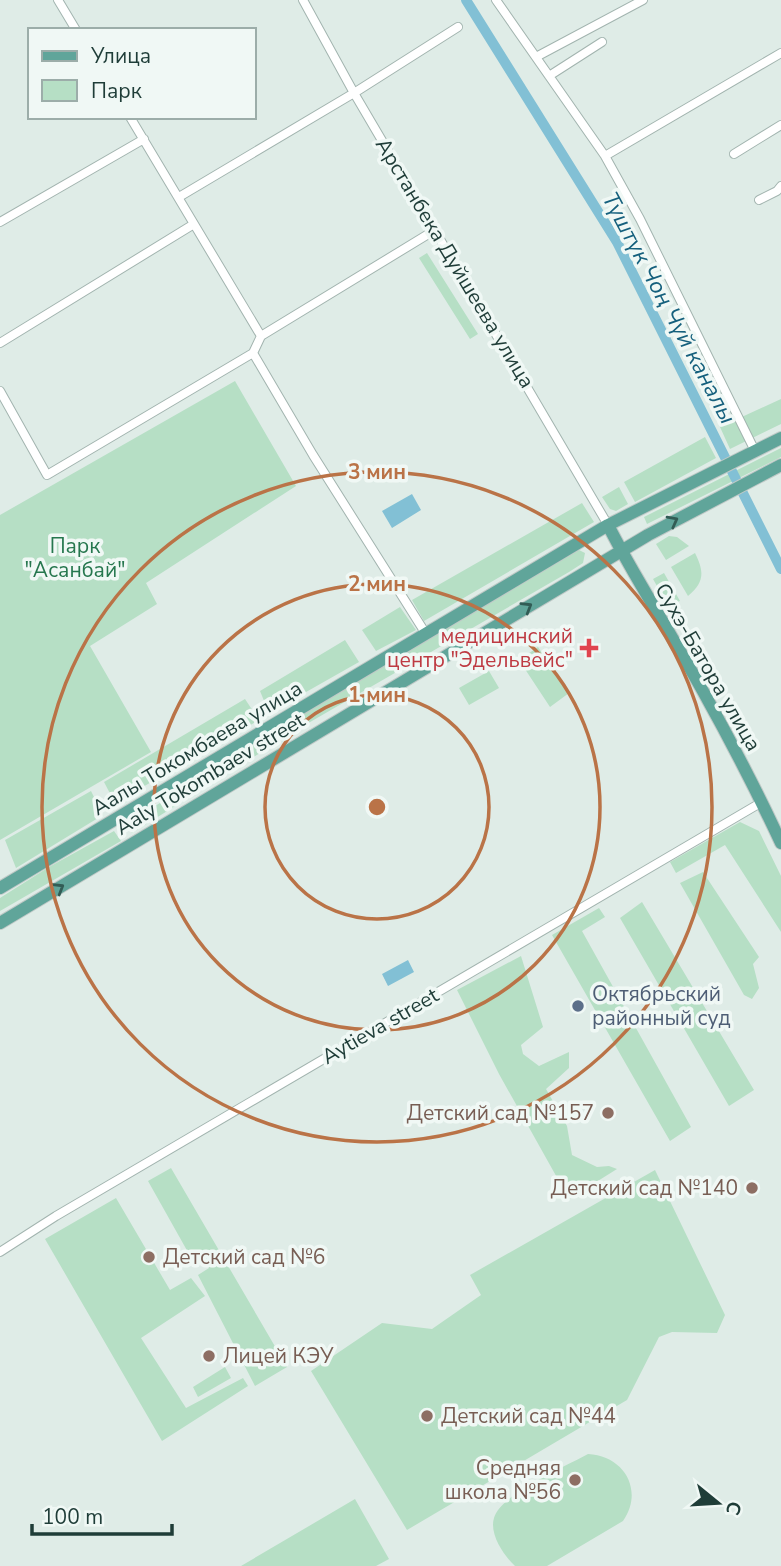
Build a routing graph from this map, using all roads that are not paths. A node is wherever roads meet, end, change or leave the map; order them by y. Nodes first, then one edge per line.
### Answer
1 (58, 0) edge
2 (303, 0) edge
3 (496, 0) edge
4 (643, 0) edge
5 (458, 27) dead end
6 (75, 28) edge
7 (602, 42) dead end
8 (781, 53) edge
9 (536, 57) junction
10 (549, 76) junction
11 (354, 93) junction
12 (132, 119) edge
13 (781, 125) edge
14 (144, 139) junction
15 (734, 154) dead end
16 (605, 156) junction
17 (781, 186) edge
18 (179, 197) junction
19 (759, 200) dead end
20 (0, 222) edge
21 (194, 224) junction
22 (435, 230) junction
23 (261, 336) junction
24 (0, 343) edge
25 (253, 353) junction
26 (0, 391) edge
27 (781, 438) edge
28 (751, 454) junction
29 (781, 465) edge
30 (608, 525) junction
31 (620, 551) junction
32 (426, 634) junction
33 (762, 802) junction
34 (781, 843) edge
35 (0, 888) edge
36 (0, 923) edge
37 (0, 1252) edge

1 - 6 street
2 - 11 street, Арстанбека Дуйшеева улица
3 - 9 street
4 - 9 street
5 - 11 street
7 - 10 street
8 - 16 street
9 - 10 street
10 - 16 street
11 - 18 street
11 - 22 street, Арстанбека Дуйшеева улица
12 - 14 street
13 - 15 street
14 - 18 street
14 - 20 street
16 - 28 street
17 - 19 street
18 - 21 street
21 - 23 street
21 - 24 street
22 - 23 street
22 - 30 street, Арстанбека Дуйшеева улица
23 - 25 street
25 - 26 street
25 - 32 street
27 - 28 main road, Аалы Токомбаева улица
28 - 30 main road, Аалы Токомбаева улица
31 -> 29 main road
30 - 31 main road, Сухэ-Батора улица
30 - 32 main road, Аалы Токомбаева улица
31 - 33 main road, Сухэ-Батора улица
36 -> 31 main road, Aaly Tokombaev street
32 - 35 main road, Аалы Токомбаева улица
33 - 34 main road, Сухэ-Батора улица
33 - 37 street, Aytieva street

